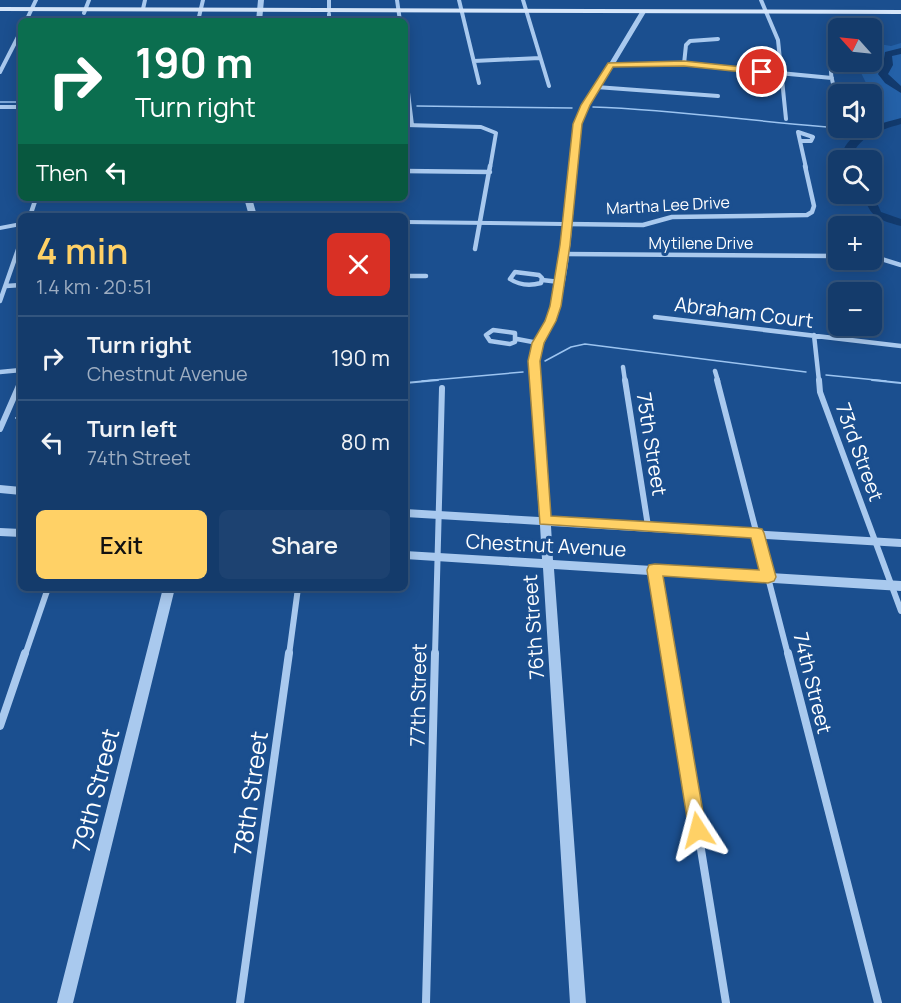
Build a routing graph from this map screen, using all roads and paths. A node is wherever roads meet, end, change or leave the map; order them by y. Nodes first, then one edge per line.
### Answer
1 (36, 0) edge
2 (89, 0) edge
3 (146, 0) edge
4 (204, 0) edge
5 (261, 0) edge
6 (329, 0) edge
7 (397, 0) edge
8 (459, 0) edge
9 (523, 0) edge
10 (761, 0) edge
11 (143, 9) junction
12 (0, 11) edge
13 (31, 11) junction
14 (85, 11) junction
15 (642, 13) junction
16 (768, 13) junction
17 (462, 14) junction
18 (526, 14) junction
19 (901, 14) edge
20 (200, 15) edge
21 (260, 15) edge
22 (329, 15) edge
23 (399, 16) edge
24 (28, 18) edge
25 (18, 37) edge
26 (718, 39) dead end
27 (540, 58) junction
28 (474, 61) junction
29 (611, 64) junction
30 (684, 64) junction
31 (0, 72) edge
32 (831, 72) edge
33 (781, 74) junction
34 (832, 78) junction
35 (478, 83) dead end
36 (834, 84) edge
37 (549, 86) dead end
38 (596, 87) junction
39 (718, 96) dead end
40 (408, 97) edge
41 (0, 107) edge
42 (18, 107) edge
43 (786, 119) dead end
44 (408, 126) edge
45 (411, 126) junction
46 (800, 141) junction
47 (408, 171) edge
48 (490, 172) junction
49 (408, 222) edge
50 (481, 223) junction
51 (567, 224) junction
52 (18, 225) edge
53 (0, 228) edge
54 (475, 249) dead end
55 (18, 250) edge
56 (564, 254) junction
57 (828, 256) edge
58 (882, 259) edge
59 (901, 266) edge
60 (408, 276) edge
61 (426, 276) dead end
62 (542, 280) junction
63 (560, 282) junction
64 (18, 285) edge
65 (6, 286) junction
66 (0, 302) edge
67 (655, 317) dead end
68 (814, 336) junction
69 (517, 339) junction
70 (538, 343) junction
71 (901, 346) edge
72 (623, 367) dead end
73 (18, 370) edge
74 (715, 371) dead end
75 (0, 372) edge
76 (18, 388) edge
77 (442, 388) dead end
78 (0, 429) edge
79 (0, 489) edge
80 (18, 491) edge
81 (408, 513) edge
82 (440, 515) junction
83 (545, 521) junction
84 (648, 526) junction
85 (0, 532) edge
86 (18, 532) edge
87 (757, 533) junction
88 (875, 541) junction
89 (901, 543) edge
90 (408, 555) edge
91 (438, 556) junction
92 (548, 563) junction
93 (655, 570) junction
94 (768, 577) junction
95 (896, 585) edge
96 (47, 591) edge
97 (168, 591) edge
98 (298, 591) edge
99 (901, 611) edge
100 (0, 726) edge
101 (65, 1003) edge
102 (240, 1003) edge
103 (426, 1003) edge
104 (578, 1003) edge
105 (726, 1003) edge
106 (878, 1003) edge

1 - 13 street
2 - 14 street
3 - 11 street
4 - 20 street
5 - 21 street
6 - 22 street
7 - 23 street
8 - 17 street
9 - 18 street
10 - 16 street
11 - 14 main road
11 - 20 main road
12 - 13 main road
13 - 14 main road
13 - 24 street
14 - 20 main road
15 - 16 main road
15 - 18 main road
15 - 29 street, 76th Street
16 - 19 main road
16 - 33 street
17 - 18 main road
17 - 23 main road
17 - 28 street
18 - 27 street
20 - 21 main road
21 - 22 main road
22 - 23 main road
25 - 31 street
26 - 30 street
27 - 28 street
27 - 37 street
28 - 35 street
29 - 30 street
29 - 38 street, 76th Street
30 - 33 street
32 - 34 street
33 - 34 street
33 - 43 street
34 - 36 street
38 - 39 street
38 - 51 street, 76th Street
40 - 45 street
41 - 42 street
44 - 45 street
45 - 48 street
46 - 46 street, Martha Lee Drive
46 - 51 street, Martha Lee Drive
47 - 48 street
48 - 50 street
49 - 50 street, Martha Lee Drive
50 - 51 street, Martha Lee Drive
50 - 54 street
51 - 56 street, 76th Street
52 - 53 street
55 - 65 street
56 - 57 street, Mytilene Drive
56 - 63 street, 76th Street
58 - 59 street
60 - 61 street
62 - 62 street
62 - 63 street
63 - 70 street, 76th Street
64 - 65 street
65 - 66 street
67 - 68 street, Abraham Court
68 - 71 street, Abraham Court
68 - 88 street, 73rd Street
69 - 69 street
69 - 70 street
70 - 83 street, 76th Street
72 - 84 street, 75th Street
73 - 75 street
74 - 87 street, 74th Street
76 - 78 street
77 - 82 street, 77th Street
79 - 80 street
81 - 82 street, Chestnut Avenue
82 - 83 street, Chestnut Avenue
82 - 91 street, 77th Street
83 - 84 street, Chestnut Avenue
83 - 92 street, 76th Street
84 - 87 street, Chestnut Avenue
85 - 86 street
87 - 88 street, Chestnut Avenue
87 - 94 street, 74th Street
88 - 89 street, Chestnut Avenue
88 - 95 street, 73rd Street
90 - 91 street, Chestnut Avenue
91 - 92 street, Chestnut Avenue
91 - 103 street, 77th Street
92 - 93 street, Chestnut Avenue
92 - 104 street, 76th Street
93 - 94 street, Chestnut Avenue
93 - 105 street
94 - 95 street, Chestnut Avenue
94 - 106 street, 74th Street
95 - 99 street, 73rd Street
96 - 100 street
97 - 101 street, 79th Street
98 - 102 street, 78th Street

